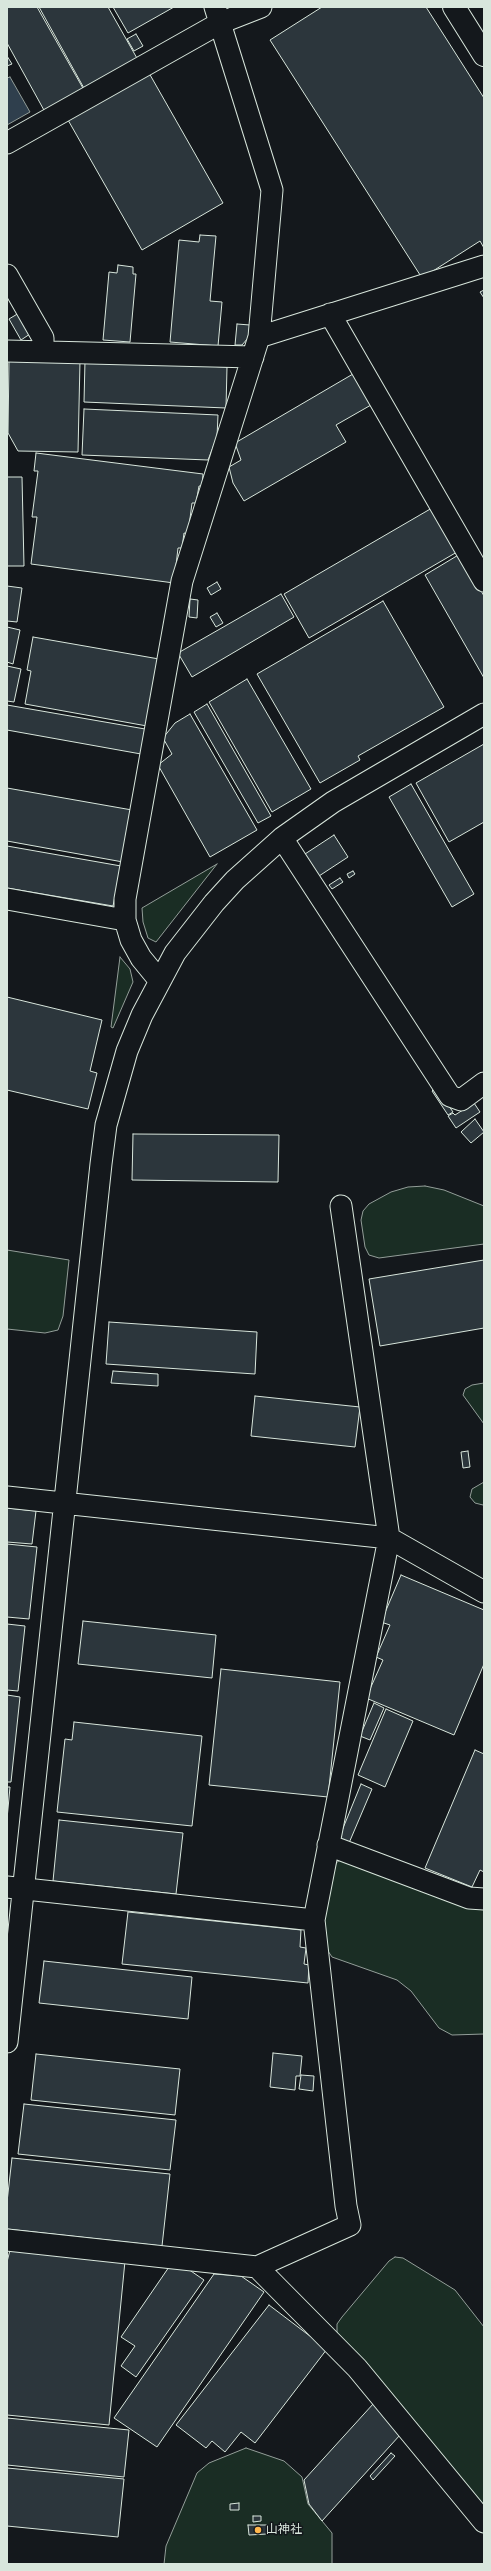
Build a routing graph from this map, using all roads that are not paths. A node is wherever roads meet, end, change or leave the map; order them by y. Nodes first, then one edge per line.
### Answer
1 (261, 7) edge
2 (454, 7) edge
3 (218, 15) edge
4 (484, 55) edge
5 (7, 143) edge
6 (484, 266) edge
7 (7, 275) edge
8 (330, 314) junction
9 (259, 337) junction
10 (7, 351) edge
11 (43, 352) junction
12 (253, 357) junction
13 (484, 581) edge
14 (484, 714) edge
15 (282, 838) junction
16 (7, 899) edge
17 (125, 920) junction
18 (159, 980) junction
19 (484, 1083) edge
20 (341, 1206) dead end
21 (7, 1497) edge
22 (65, 1503) junction
23 (389, 1538) junction
24 (484, 1592) edge
25 (328, 1845) junction
26 (15, 1888) edge
27 (484, 1899) edge
28 (314, 1920) junction
29 (7, 2042) edge
30 (7, 2240) edge
31 (257, 2267) junction
32 (484, 2522) edge

1 - 3 street
2 - 4 main road
3 - 5 street
3 - 9 street
6 - 8 street
7 - 11 street
8 - 9 street
8 - 13 street
9 - 12 street
10 - 11 street
11 - 12 street
12 - 17 street
14 - 15 street
15 - 18 street
15 - 19 street
16 - 17 street
17 - 18 street
18 - 22 street
20 - 23 street
21 - 22 street
22 - 23 street
22 - 26 street
23 - 24 street
23 - 25 street
25 - 27 street
25 - 28 street
26 - 28 street
26 - 29 street
28 - 31 street
30 - 31 street
31 - 32 street

